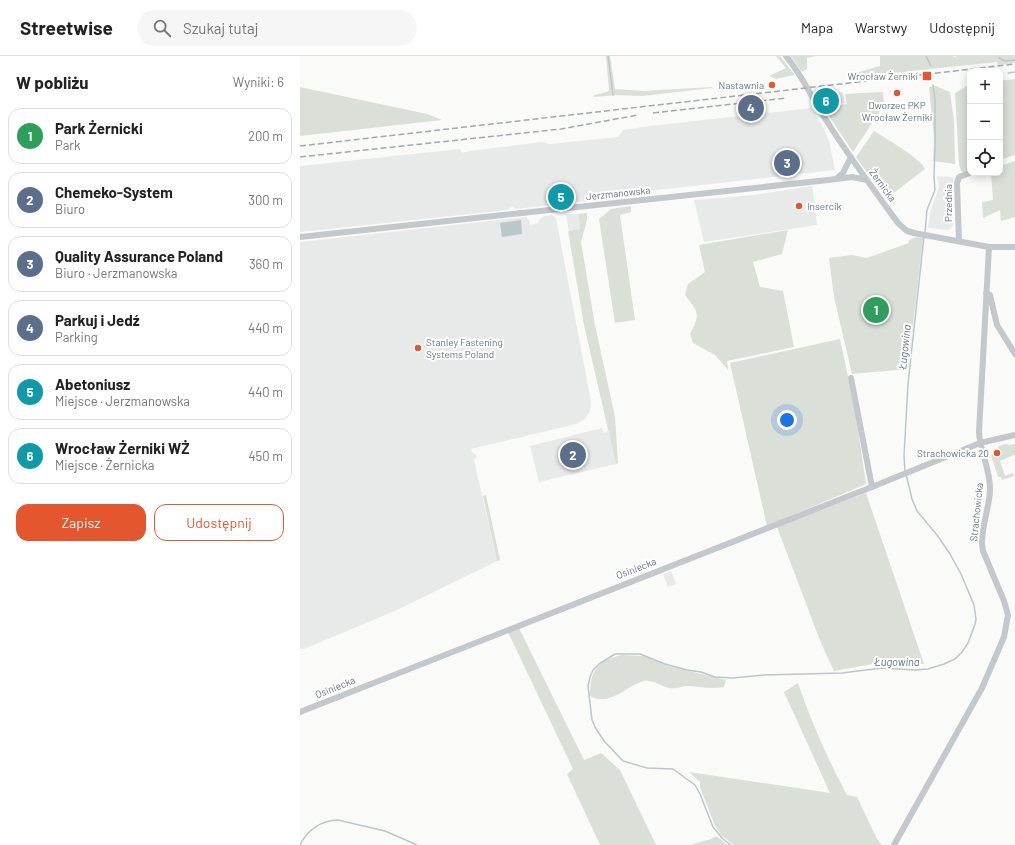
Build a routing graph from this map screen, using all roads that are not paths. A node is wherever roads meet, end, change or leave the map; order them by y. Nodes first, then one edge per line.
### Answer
1 (786, 56) edge
2 (851, 157) junction
3 (967, 174) edge
4 (836, 179) junction
5 (867, 180) junction
6 (300, 237) edge
7 (959, 241) junction
8 (989, 247) junction
9 (1015, 247) edge
10 (986, 293) junction
11 (1015, 354) edge
12 (851, 378) dead end
13 (1015, 435) edge
14 (980, 443) junction
15 (872, 487) junction
16 (300, 712) edge
17 (894, 845) edge

1 - 2 street, Żernicka
2 - 4 street
2 - 5 street, Żernicka
3 - 7 street, Przednia
4 - 5 street, Jerzmanowska
4 - 6 street, Jerzmanowska
5 - 7 street, Żernicka
7 - 8 street, Żernicka
8 - 9 street, Żernicka
8 - 10 street, Strachowicka
10 - 11 street
10 - 14 street, Strachowicka
12 - 15 street
13 - 14 street, Osiniecka
14 - 15 street, Osiniecka
14 - 17 street, Strachowicka
15 - 16 street, Osiniecka

